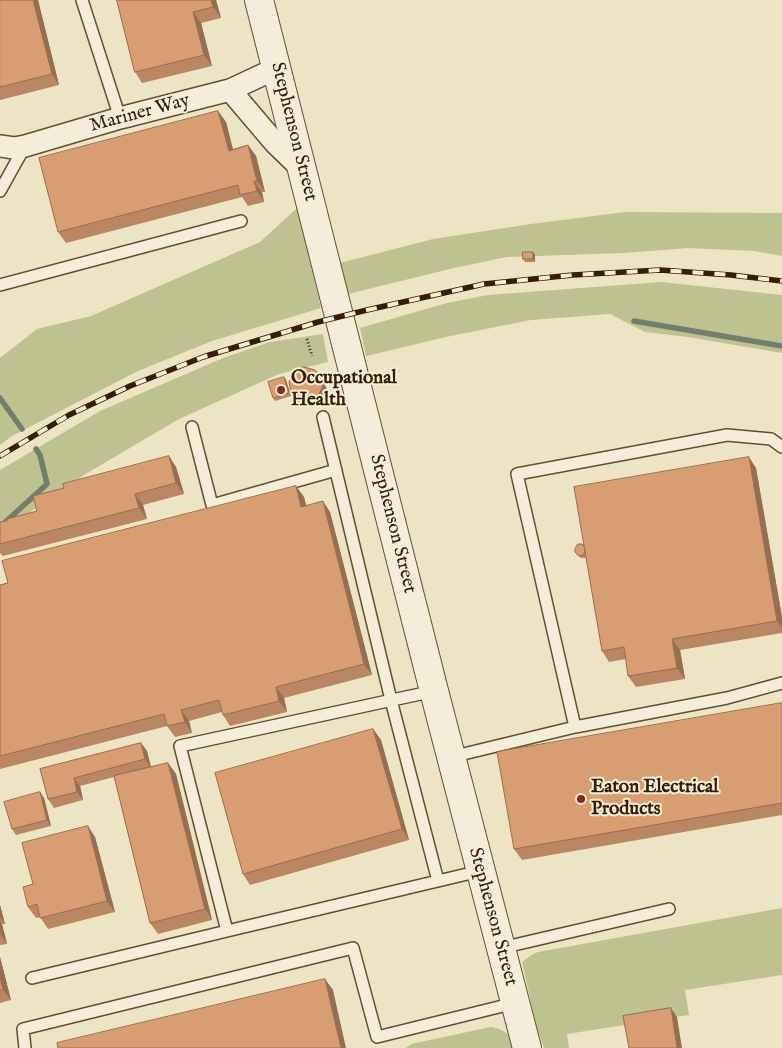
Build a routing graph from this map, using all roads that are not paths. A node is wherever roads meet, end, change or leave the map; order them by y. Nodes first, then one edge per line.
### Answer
1 (82, 0) edge
2 (259, 0) edge
3 (277, 68) junction
4 (230, 90) junction
5 (120, 118) junction
6 (0, 146) edge
7 (25, 146) junction
8 (302, 169) junction
9 (0, 191) edge
10 (241, 221) dead end
11 (0, 285) edge
12 (323, 417) dead end
13 (192, 427) dead end
14 (782, 447) edge
15 (336, 470) junction
16 (782, 683) edge
17 (434, 691) junction
18 (391, 700) junction
19 (575, 728) junction
20 (451, 757) junction
21 (480, 871) junction
22 (438, 881) junction
23 (669, 909) dead end
24 (226, 931) junction
25 (500, 948) junction
26 (32, 978) dead end
27 (515, 1003) junction
28 (378, 1043) edge
29 (25, 1048) edge
30 (527, 1048) edge

1 - 5 lane
2 - 3 street, Stephenson Street
3 - 4 street, Mariner Way
3 - 8 street, Stephenson Street
4 - 5 street, Mariner Way
4 - 8 street
5 - 7 street, Mariner Way
6 - 7 street, Mariner Way
7 - 9 lane
8 - 17 street, Stephenson Street
10 - 11 lane
12 - 15 lane
13 - 15 lane
14 - 19 lane
15 - 18 lane
16 - 19 lane
17 - 18 lane
17 - 20 street, Stephenson Street
18 - 22 lane
18 - 24 lane
19 - 20 lane
20 - 21 street, Stephenson Street
21 - 22 lane
21 - 25 street, Stephenson Street
22 - 24 lane
23 - 25 lane
24 - 26 lane
25 - 27 street, Stephenson Street
27 - 28 lane
27 - 30 street, Stephenson Street
28 - 29 lane

